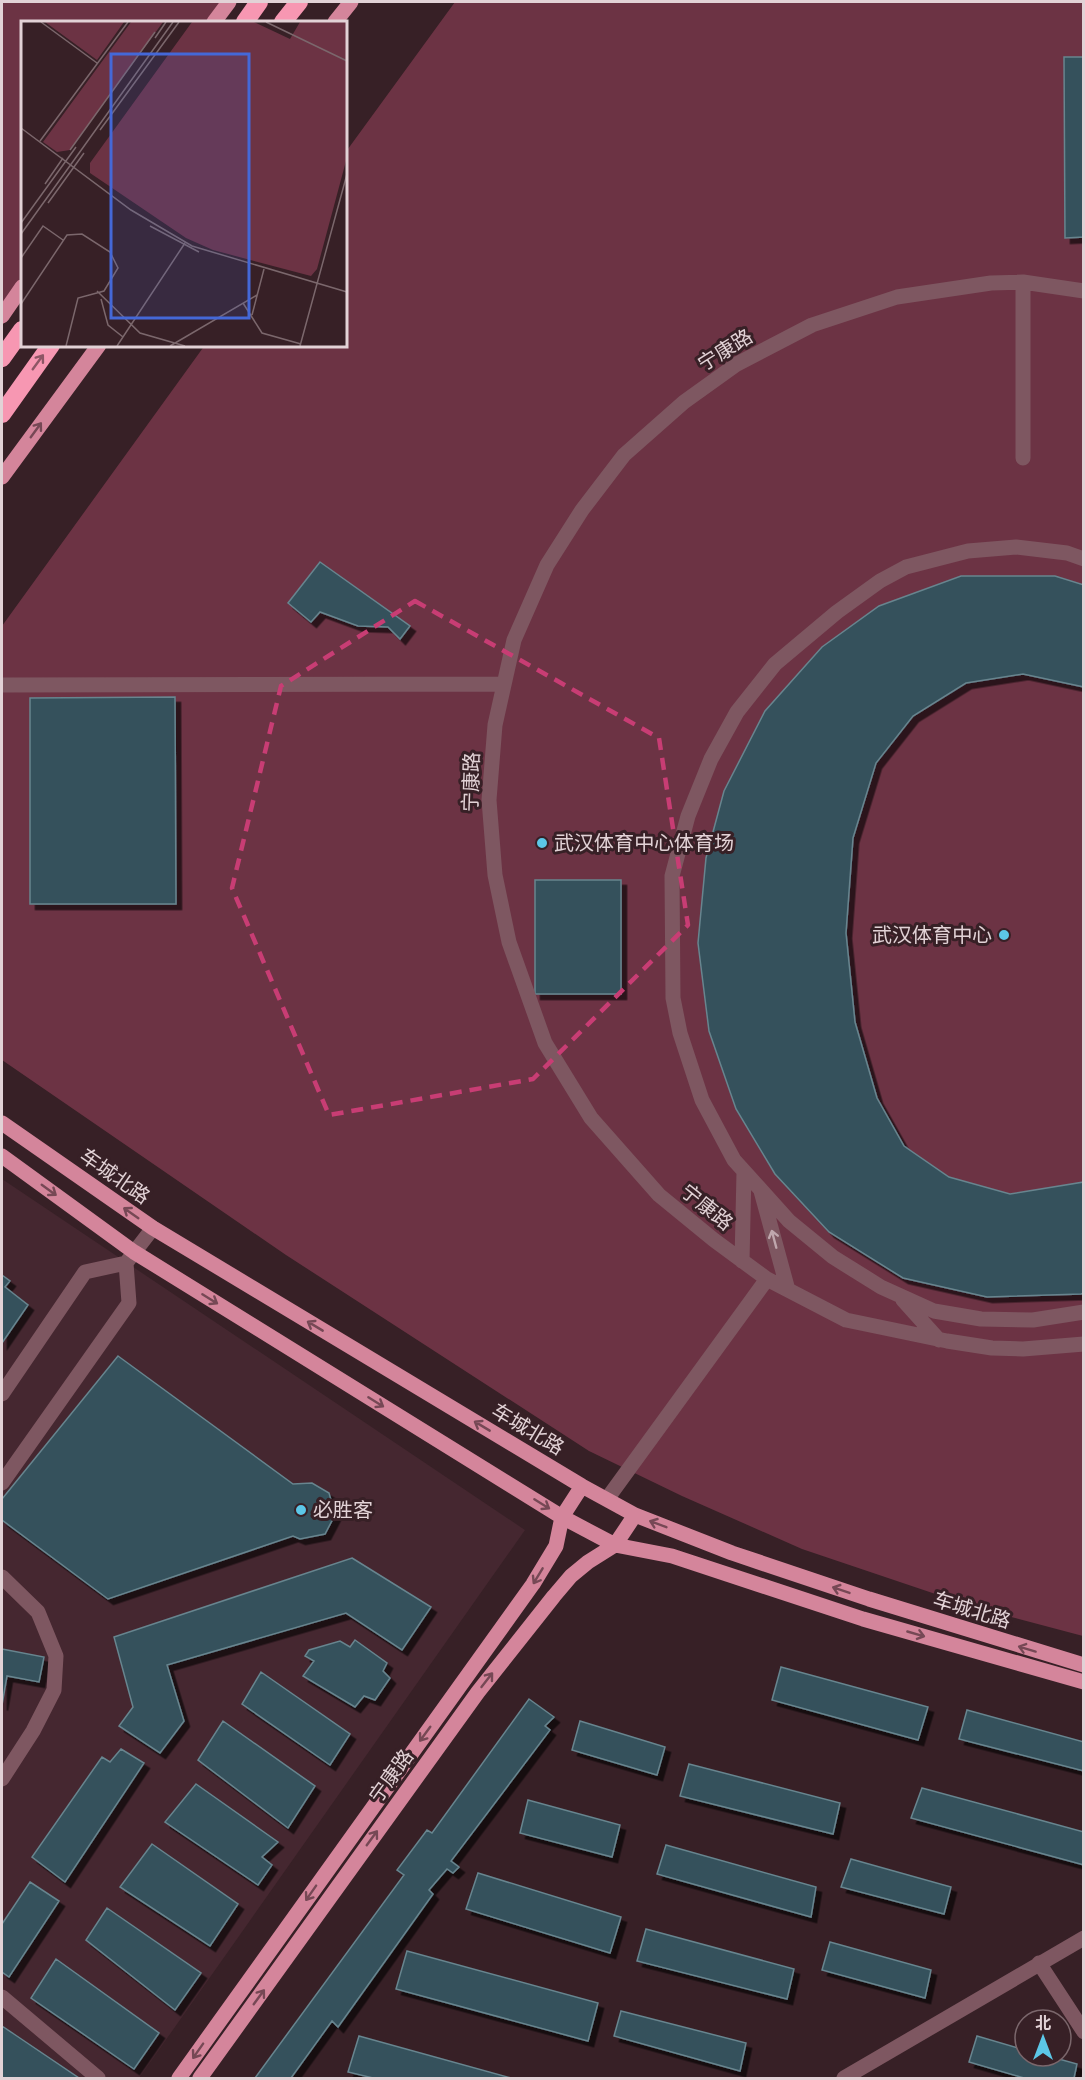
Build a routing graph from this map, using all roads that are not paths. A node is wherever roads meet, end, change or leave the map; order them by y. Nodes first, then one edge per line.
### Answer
1 (229, 2) edge
2 (259, 2) edge
3 (299, 2) edge
4 (351, 2) edge
5 (215, 21) edge
6 (246, 21) edge
7 (284, 21) edge
8 (336, 21) edge
9 (1023, 282) junction
10 (1049, 285) junction
11 (1083, 285) edge
12 (21, 288) edge
13 (1083, 291) edge
14 (2, 316) edge
15 (21, 331) edge
16 (50, 346) edge
17 (98, 346) edge
18 (2, 358) edge
19 (2, 414) edge
20 (1023, 458) dead end
21 (2, 477) edge
22 (1083, 559) edge
23 (504, 684) junction
24 (2, 685) edge
25 (2, 1123) edge
26 (2, 1156) edge
27 (744, 1172) junction
28 (760, 1189) junction
29 (153, 1228) junction
30 (130, 1258) junction
31 (742, 1261) junction
32 (767, 1279) junction
33 (788, 1290) junction
34 (897, 1294) junction
35 (1083, 1312) edge
36 (939, 1340) junction
37 (1083, 1344) edge
38 (2, 1394) edge
39 (2, 1483) edge
40 (582, 1486) junction
41 (607, 1499) junction
42 (635, 1515) junction
43 (562, 1516) junction
44 (615, 1545) junction
45 (2, 1577) edge
46 (1083, 1665) edge
47 (1083, 1682) edge
48 (2, 1779) edge
49 (1083, 1938) edge
50 (1039, 1964) junction
51 (2, 1997) edge
52 (1083, 2032) edge
53 (98, 2079) edge
54 (179, 2079) edge
55 (200, 2079) edge
56 (844, 2079) edge

1 - 5 main road
2 - 6 highway
3 - 7 highway
4 - 8 main road
9 - 10 street, 宁康路
9 - 20 street
9 - 23 street, 宁康路
10 - 11 street
10 - 13 street, 宁康路
12 - 14 main road
15 - 18 highway
19 -> 16 highway
21 -> 17 main road
22 - 27 street
23 - 24 street
23 - 31 street, 宁康路
29 -> 25 main road, 车城北路
26 -> 30 main road, 车城北路
27 - 28 street
27 - 31 street
33 -> 28 street
28 - 34 street
29 - 30 street
40 -> 29 main road, 车城北路
30 - 38 street
30 - 39 street
30 -> 43 main road, 车城北路
31 - 32 street, 宁康路
32 - 33 street, 宁康路
32 - 41 street
33 - 36 street, 宁康路
34 - 35 street
34 - 36 street
36 - 37 street, 宁康路
40 - 41 main road, 车城北路
40 - 43 main road
41 - 42 main road, 车城北路
42 - 44 main road, 宁康路
46 -> 42 main road, 车城北路
43 - 44 main road, 车城北路
43 -> 54 main road
44 -> 47 main road, 车城北路
55 -> 44 main road, 宁康路
45 - 48 street
49 - 50 street
50 - 52 street
50 - 56 street
51 - 53 street

